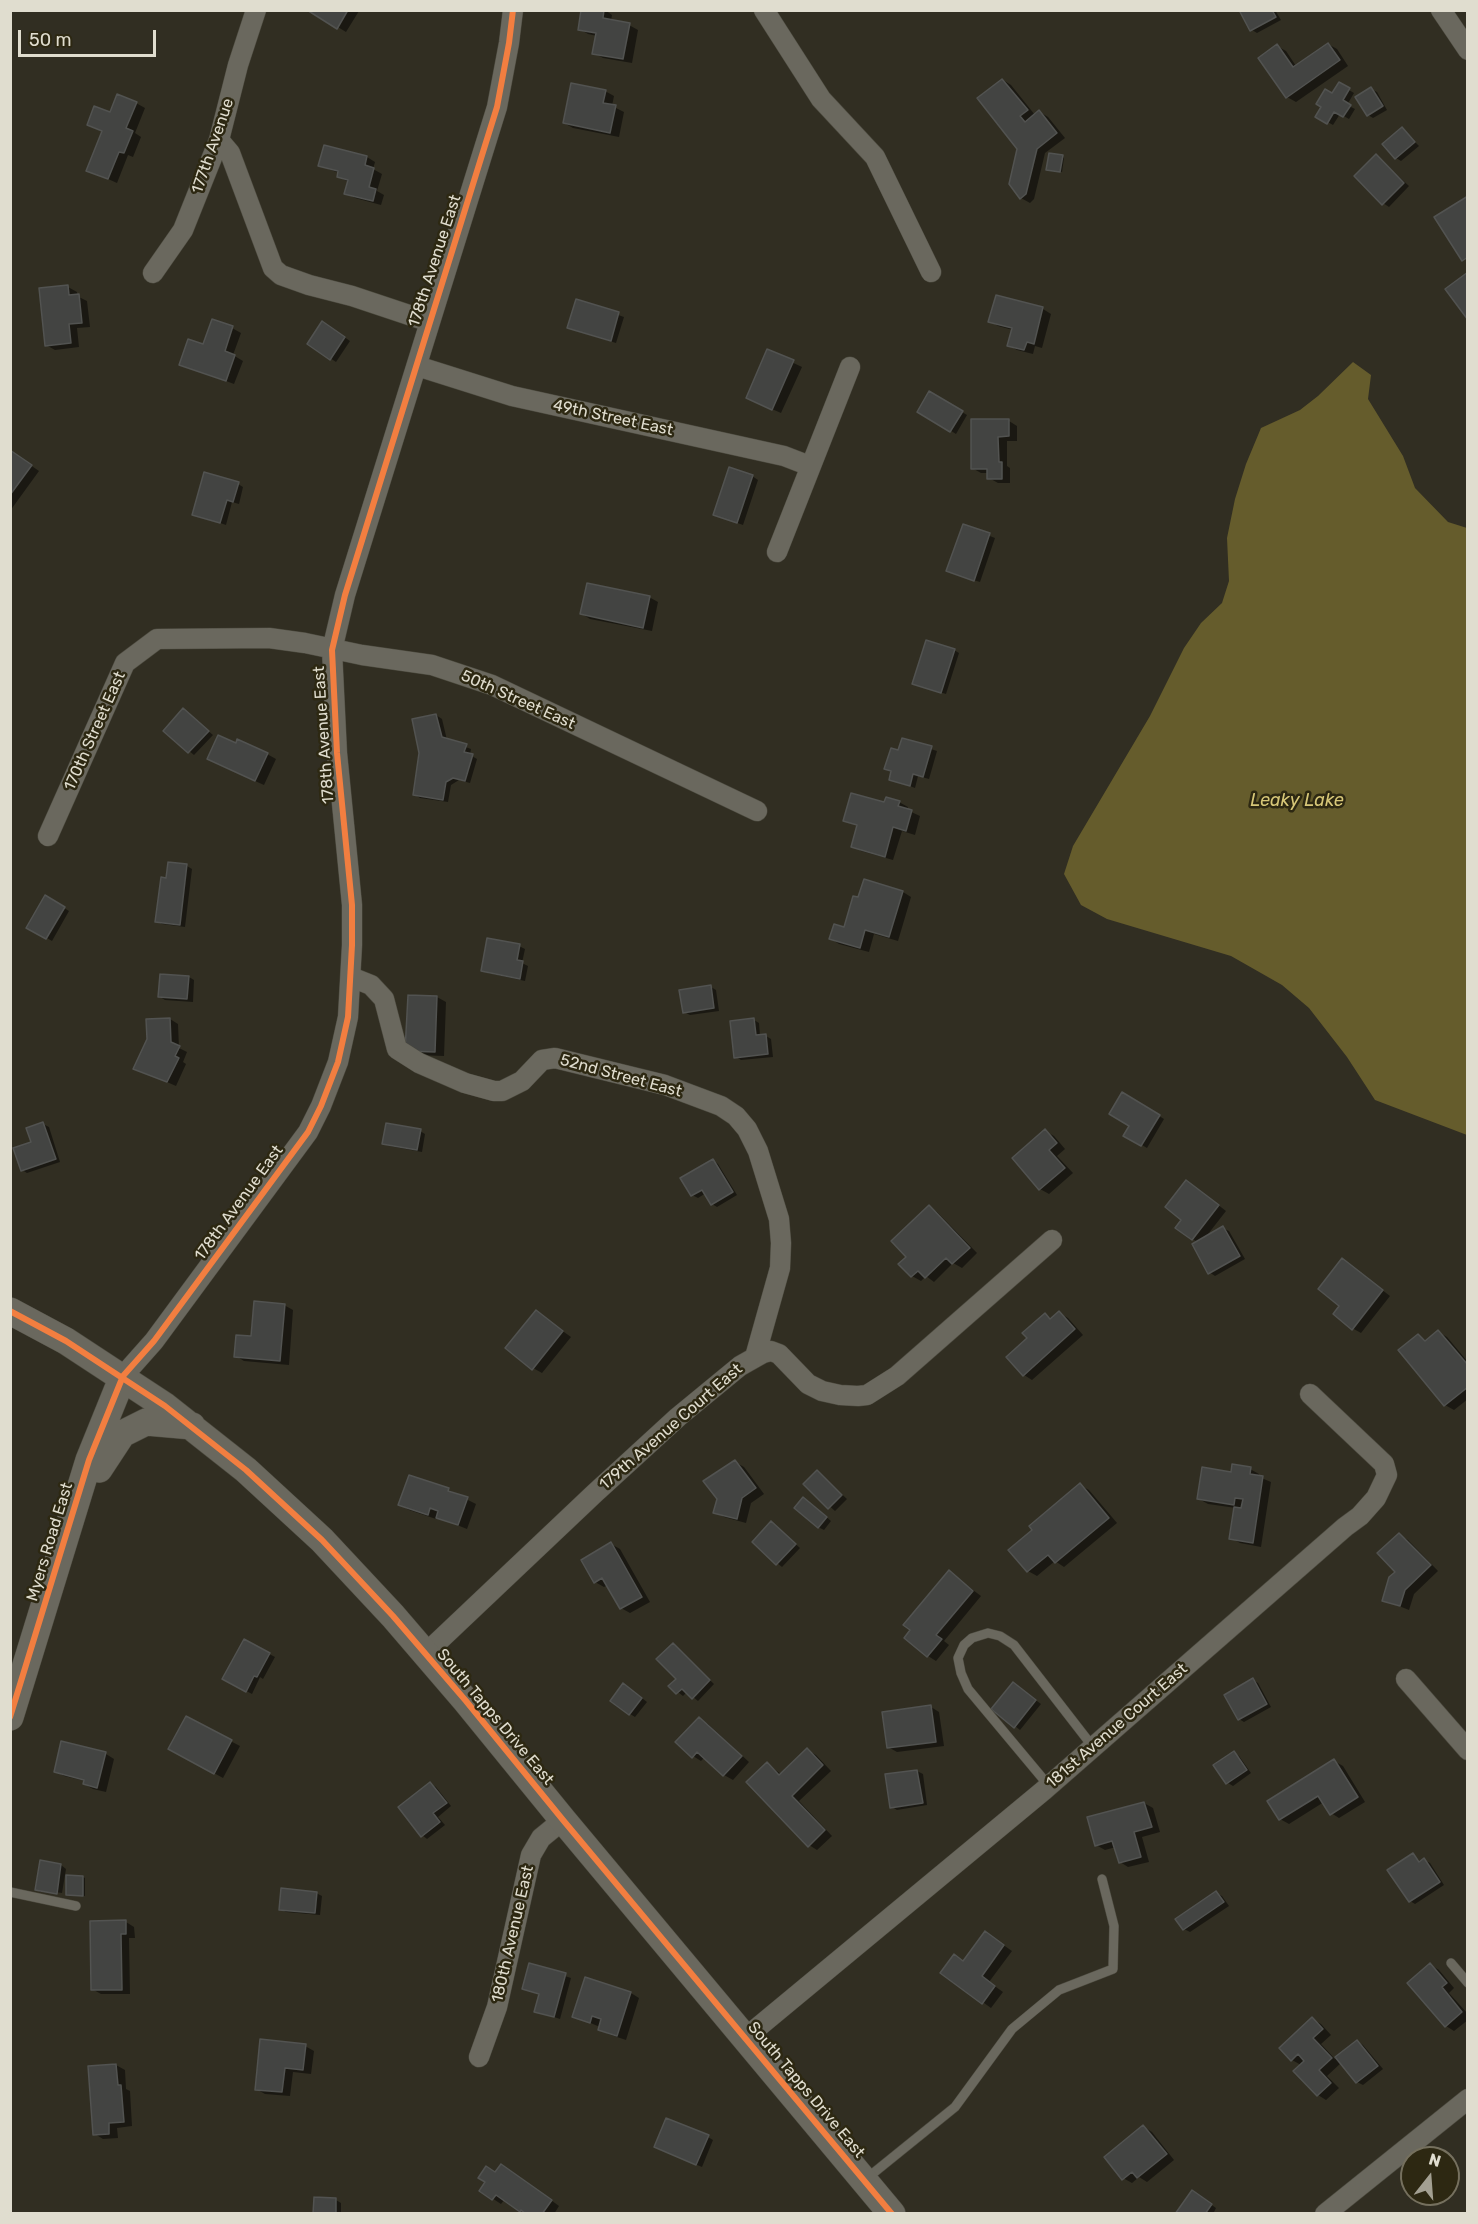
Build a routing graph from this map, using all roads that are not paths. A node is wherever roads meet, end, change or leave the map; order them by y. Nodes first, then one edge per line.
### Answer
1 (256, 10) edge
2 (513, 10) edge
3 (764, 10) edge
4 (1441, 10) edge
5 (1467, 50) edge
6 (219, 140) junction
7 (931, 272) dead end
8 (153, 273) dead end
9 (430, 322) junction
10 (417, 366) junction
11 (850, 367) dead end
12 (810, 466) junction
13 (777, 552) dead end
14 (157, 639) joint
15 (332, 650) junction
16 (757, 811) dead end
17 (48, 836) dead end
18 (351, 977) junction
19 (1052, 1240) dead end
20 (10, 1311) edge
21 (755, 1357) junction
22 (123, 1377) junction
23 (1310, 1394) dead end
24 (193, 1426) junction
25 (74, 1511) junction
26 (425, 1654) junction
27 (1406, 1679) dead end
28 (10, 1717) edge
29 (1093, 1747) junction
30 (1467, 1750) edge
31 (1048, 1786) junction
32 (562, 1821) junction
33 (1102, 1879) dead end
34 (10, 1892) edge
35 (76, 1906) dead end
36 (1450, 1963) dead end
37 (1467, 1983) edge
38 (745, 2038) junction
39 (479, 2057) dead end
40 (1467, 2099) edge
41 (864, 2181) junction
42 (892, 2214) edge
43 (1324, 2214) edge

1 - 6 street, 177th Avenue
2 - 9 street, 178th Avenue East
3 - 7 street
4 - 5 street
6 - 8 street, 177th Avenue
6 - 9 street
9 - 10 street, 178th Avenue East
10 - 12 street, 49th Street East
10 - 15 street, 178th Avenue East
11 - 12 street
12 - 13 street
14 - 15 street, 50th Street East
14 - 17 street, 170th Street East
15 - 16 street, 50th Street East
15 - 18 street, 178th Avenue East
18 - 21 street, 52nd Street East
18 - 22 street, 178th Avenue East
19 - 21 street, 179th Avenue Court East
20 - 22 street, South Tapps Drive East
21 - 26 street, 179th Avenue Court East
22 - 24 street, South Tapps Drive East
22 - 25 street, Myers Road East
23 - 29 street, 181st Avenue Court East
24 - 25 street
24 - 26 street, South Tapps Drive East
25 - 28 street, Myers Road East
26 - 32 street, South Tapps Drive East
27 - 30 street
29 - 31 street, 181st Avenue Court East
29 - 31 lane
31 - 38 street, 181st Avenue Court East
32 - 38 street, South Tapps Drive East
32 - 39 street, 180th Avenue East
33 - 41 lane
34 - 35 lane
36 - 37 lane
38 - 41 street, South Tapps Drive East
40 - 43 street
41 - 42 street, South Tapps Drive East

